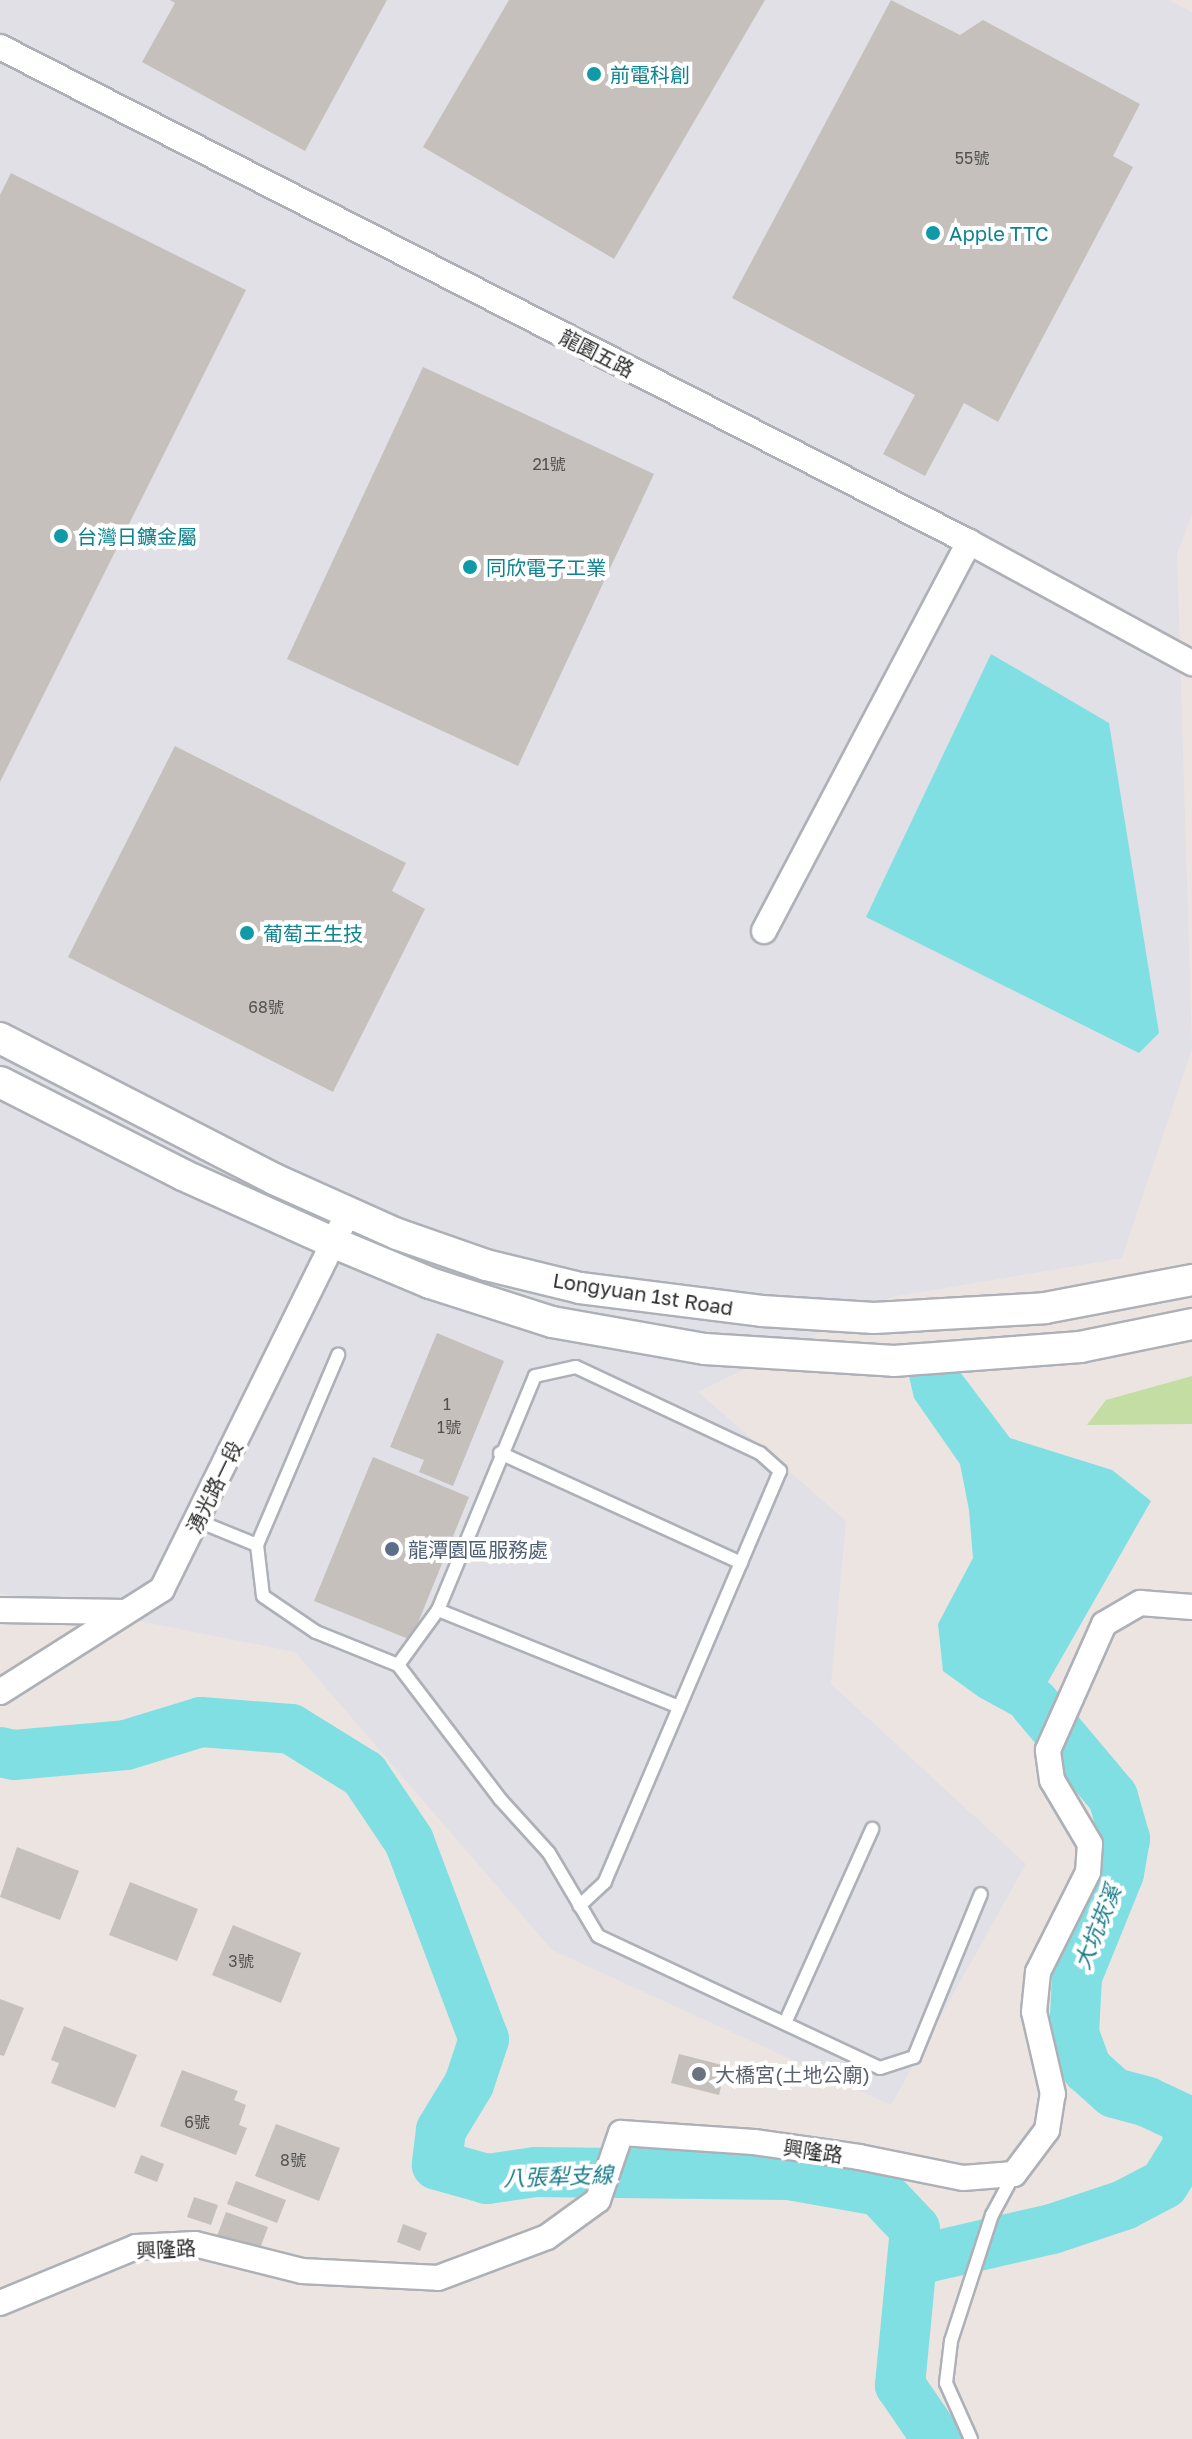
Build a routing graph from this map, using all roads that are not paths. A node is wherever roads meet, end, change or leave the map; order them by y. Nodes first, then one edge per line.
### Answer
1 (0, 47) edge
2 (969, 542) junction
3 (1192, 663) edge
4 (764, 931) dead end
5 (0, 1038) edge
6 (0, 1082) edge
7 (348, 1212) junction
8 (332, 1242) junction
9 (1192, 1280) edge
10 (1192, 1324) edge
11 (338, 1355) dead end
12 (500, 1453) junction
13 (198, 1521) junction
14 (257, 1545) junction
15 (741, 1563) junction
16 (1192, 1607) edge
17 (0, 1610) edge
18 (438, 1610) junction
19 (125, 1612) junction
20 (398, 1665) junction
21 (0, 1692) edge
22 (679, 1707) junction
23 (872, 1829) dead end
24 (981, 1894) dead end
25 (579, 1906) junction
26 (785, 2023) junction
27 (1014, 2174) junction
28 (0, 2303) edge
29 (971, 2439) edge

1 - 2 street, 龍園五路
2 - 3 street, 龍園五路
2 - 4 street
5 - 7 street, Longyuan 1st Road
6 - 8 street, Longyuan 1st Road
7 - 8 street, 湧光路一段
7 - 9 street, Longyuan 1st Road
8 - 10 street, Longyuan 1st Road
8 - 13 street, 湧光路一段
11 - 14 lane
12 - 15 lane
12 - 15 lane
12 - 18 lane
13 - 14 lane
13 - 19 street, 湧光路一段
14 - 20 lane
15 - 22 lane
16 - 27 street
17 - 19 street
18 - 20 lane
18 - 22 lane
19 - 21 street, 湧光路一段
20 - 25 lane
22 - 25 lane
23 - 26 lane
24 - 26 lane
25 - 26 lane
27 - 28 street, 興隆路
27 - 29 lane

